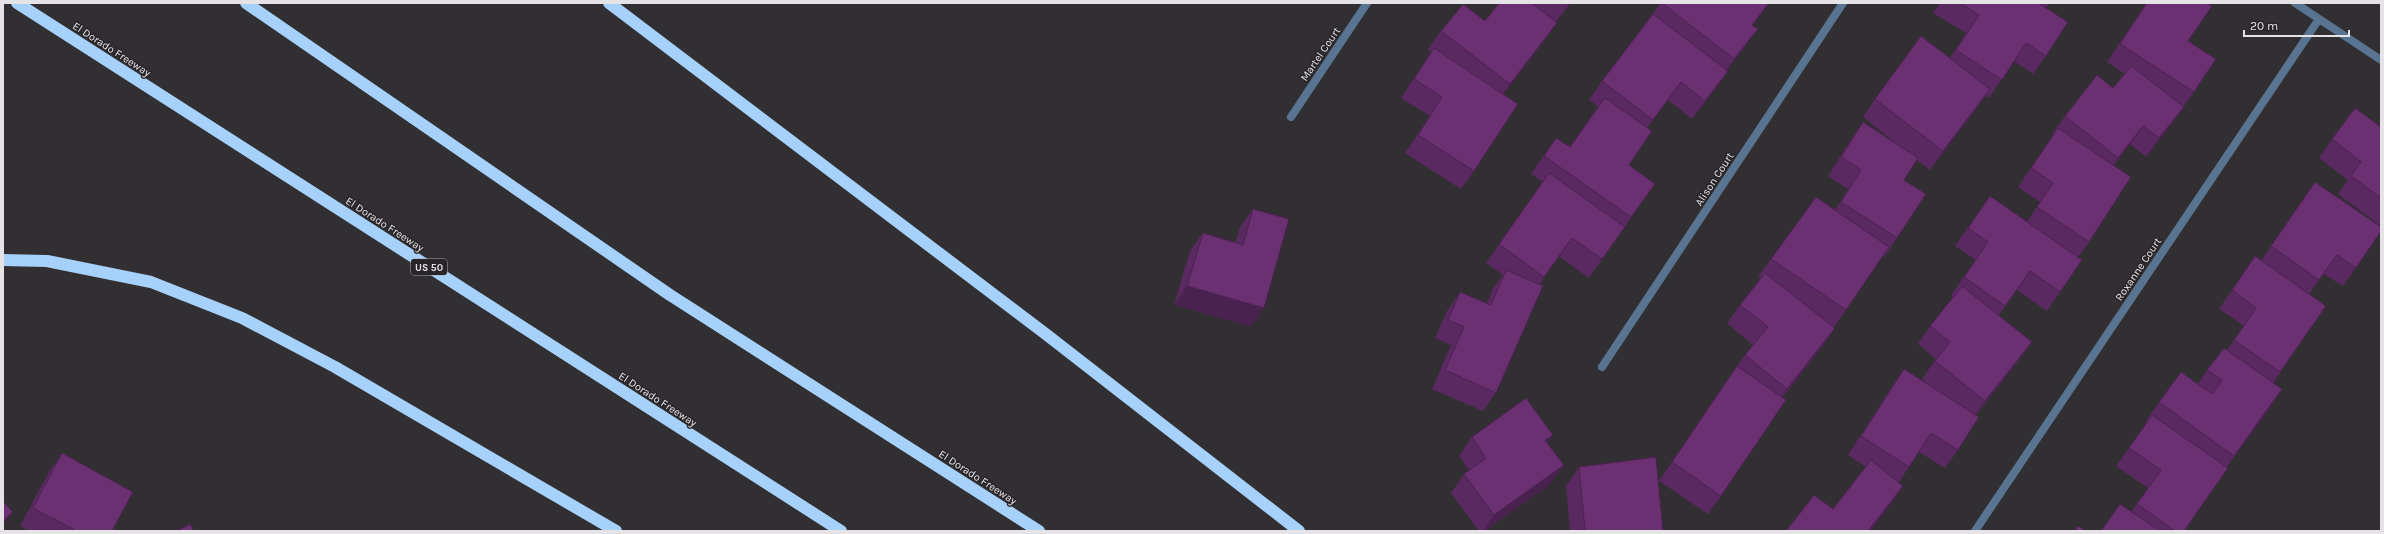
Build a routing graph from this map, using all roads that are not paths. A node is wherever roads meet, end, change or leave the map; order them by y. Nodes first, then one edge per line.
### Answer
1 (17, 3) edge
2 (246, 3) edge
3 (609, 3) edge
4 (1367, 3) edge
5 (1843, 3) edge
6 (2295, 3) edge
7 (2319, 19) junction
8 (2381, 60) edge
9 (1291, 117) dead end
10 (3, 260) edge
11 (1602, 367) dead end
12 (616, 531) edge
13 (840, 531) edge
14 (1039, 531) edge
15 (1299, 531) edge
16 (1975, 531) edge

1 - 13 highway, El Dorado Freeway / US 50
2 - 14 highway, El Dorado Freeway
3 - 15 highway
4 - 9 street, Martel Court
5 - 11 street, Alison Court
6 - 7 street
7 - 8 street
7 - 16 street, Roxanne Court
10 - 12 highway

